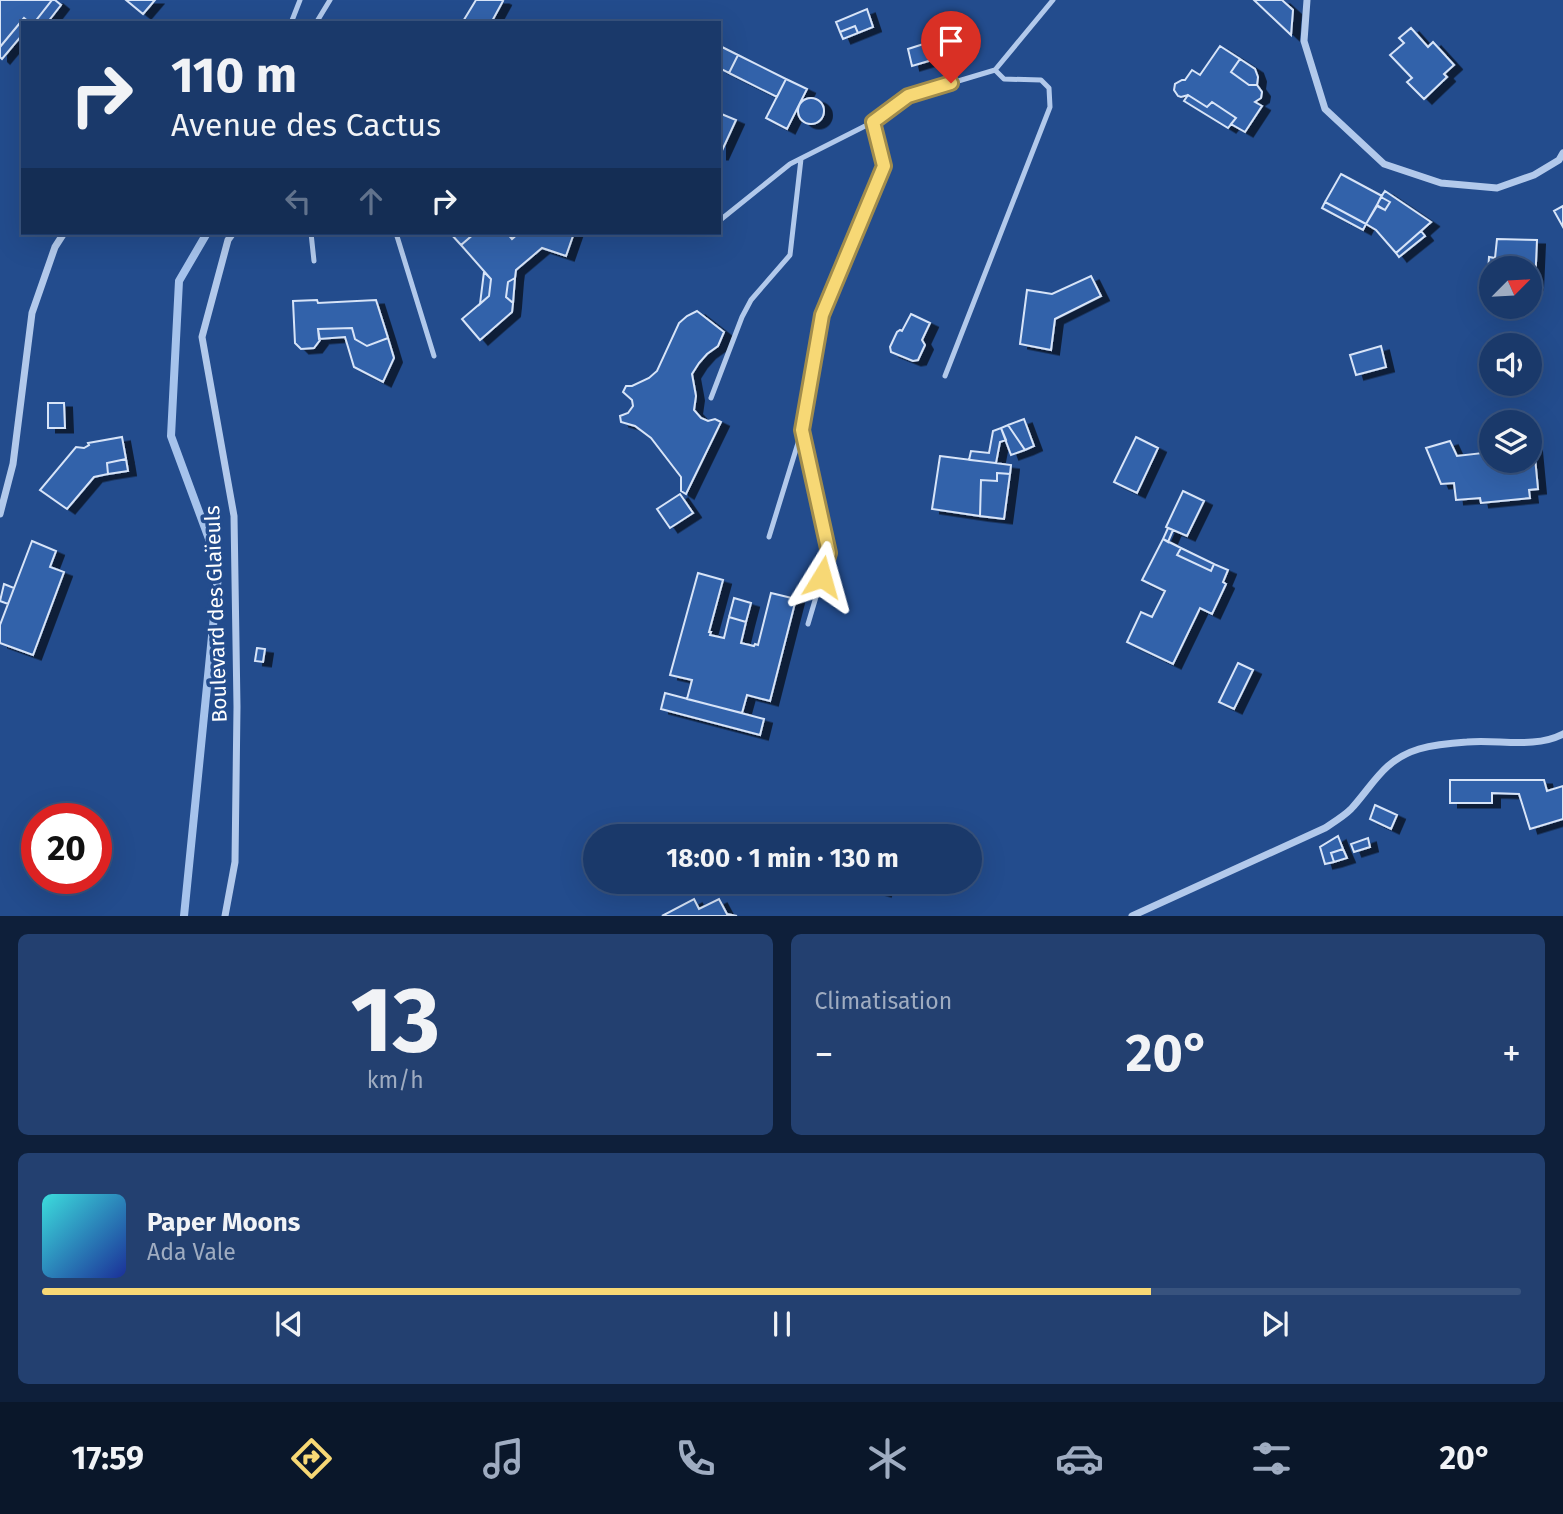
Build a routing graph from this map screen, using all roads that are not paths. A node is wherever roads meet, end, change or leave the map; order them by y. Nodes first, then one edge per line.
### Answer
1 (300, 0) edge
2 (330, 0) edge
3 (1053, 0) edge
4 (1307, 0) edge
5 (292, 21) edge
6 (317, 21) edge
7 (995, 70) junction
8 (873, 122) junction
9 (1563, 153) edge
10 (801, 159) junction
11 (721, 219) edge
12 (63, 235) edge
13 (232, 235) edge
14 (311, 235) edge
15 (397, 235) edge
16 (314, 261) dead end
17 (434, 356) dead end
18 (945, 376) dead end
19 (711, 398) dead end
20 (802, 430) junction
21 (0, 514) edge
22 (769, 537) dead end
23 (808, 624) dead end
24 (1563, 734) edge
25 (225, 915) edge
26 (1132, 915) edge

1 - 5 lane
2 - 6 lane
3 - 7 lane
4 - 9 street
7 - 8 lane
7 - 18 lane
8 - 10 lane
8 - 20 lane
10 - 11 lane
10 - 19 lane
12 - 21 street
13 - 25 street, Boulevard des Glaïeuls
14 - 16 lane
15 - 17 lane
20 - 22 lane
20 - 23 lane
24 - 26 street

